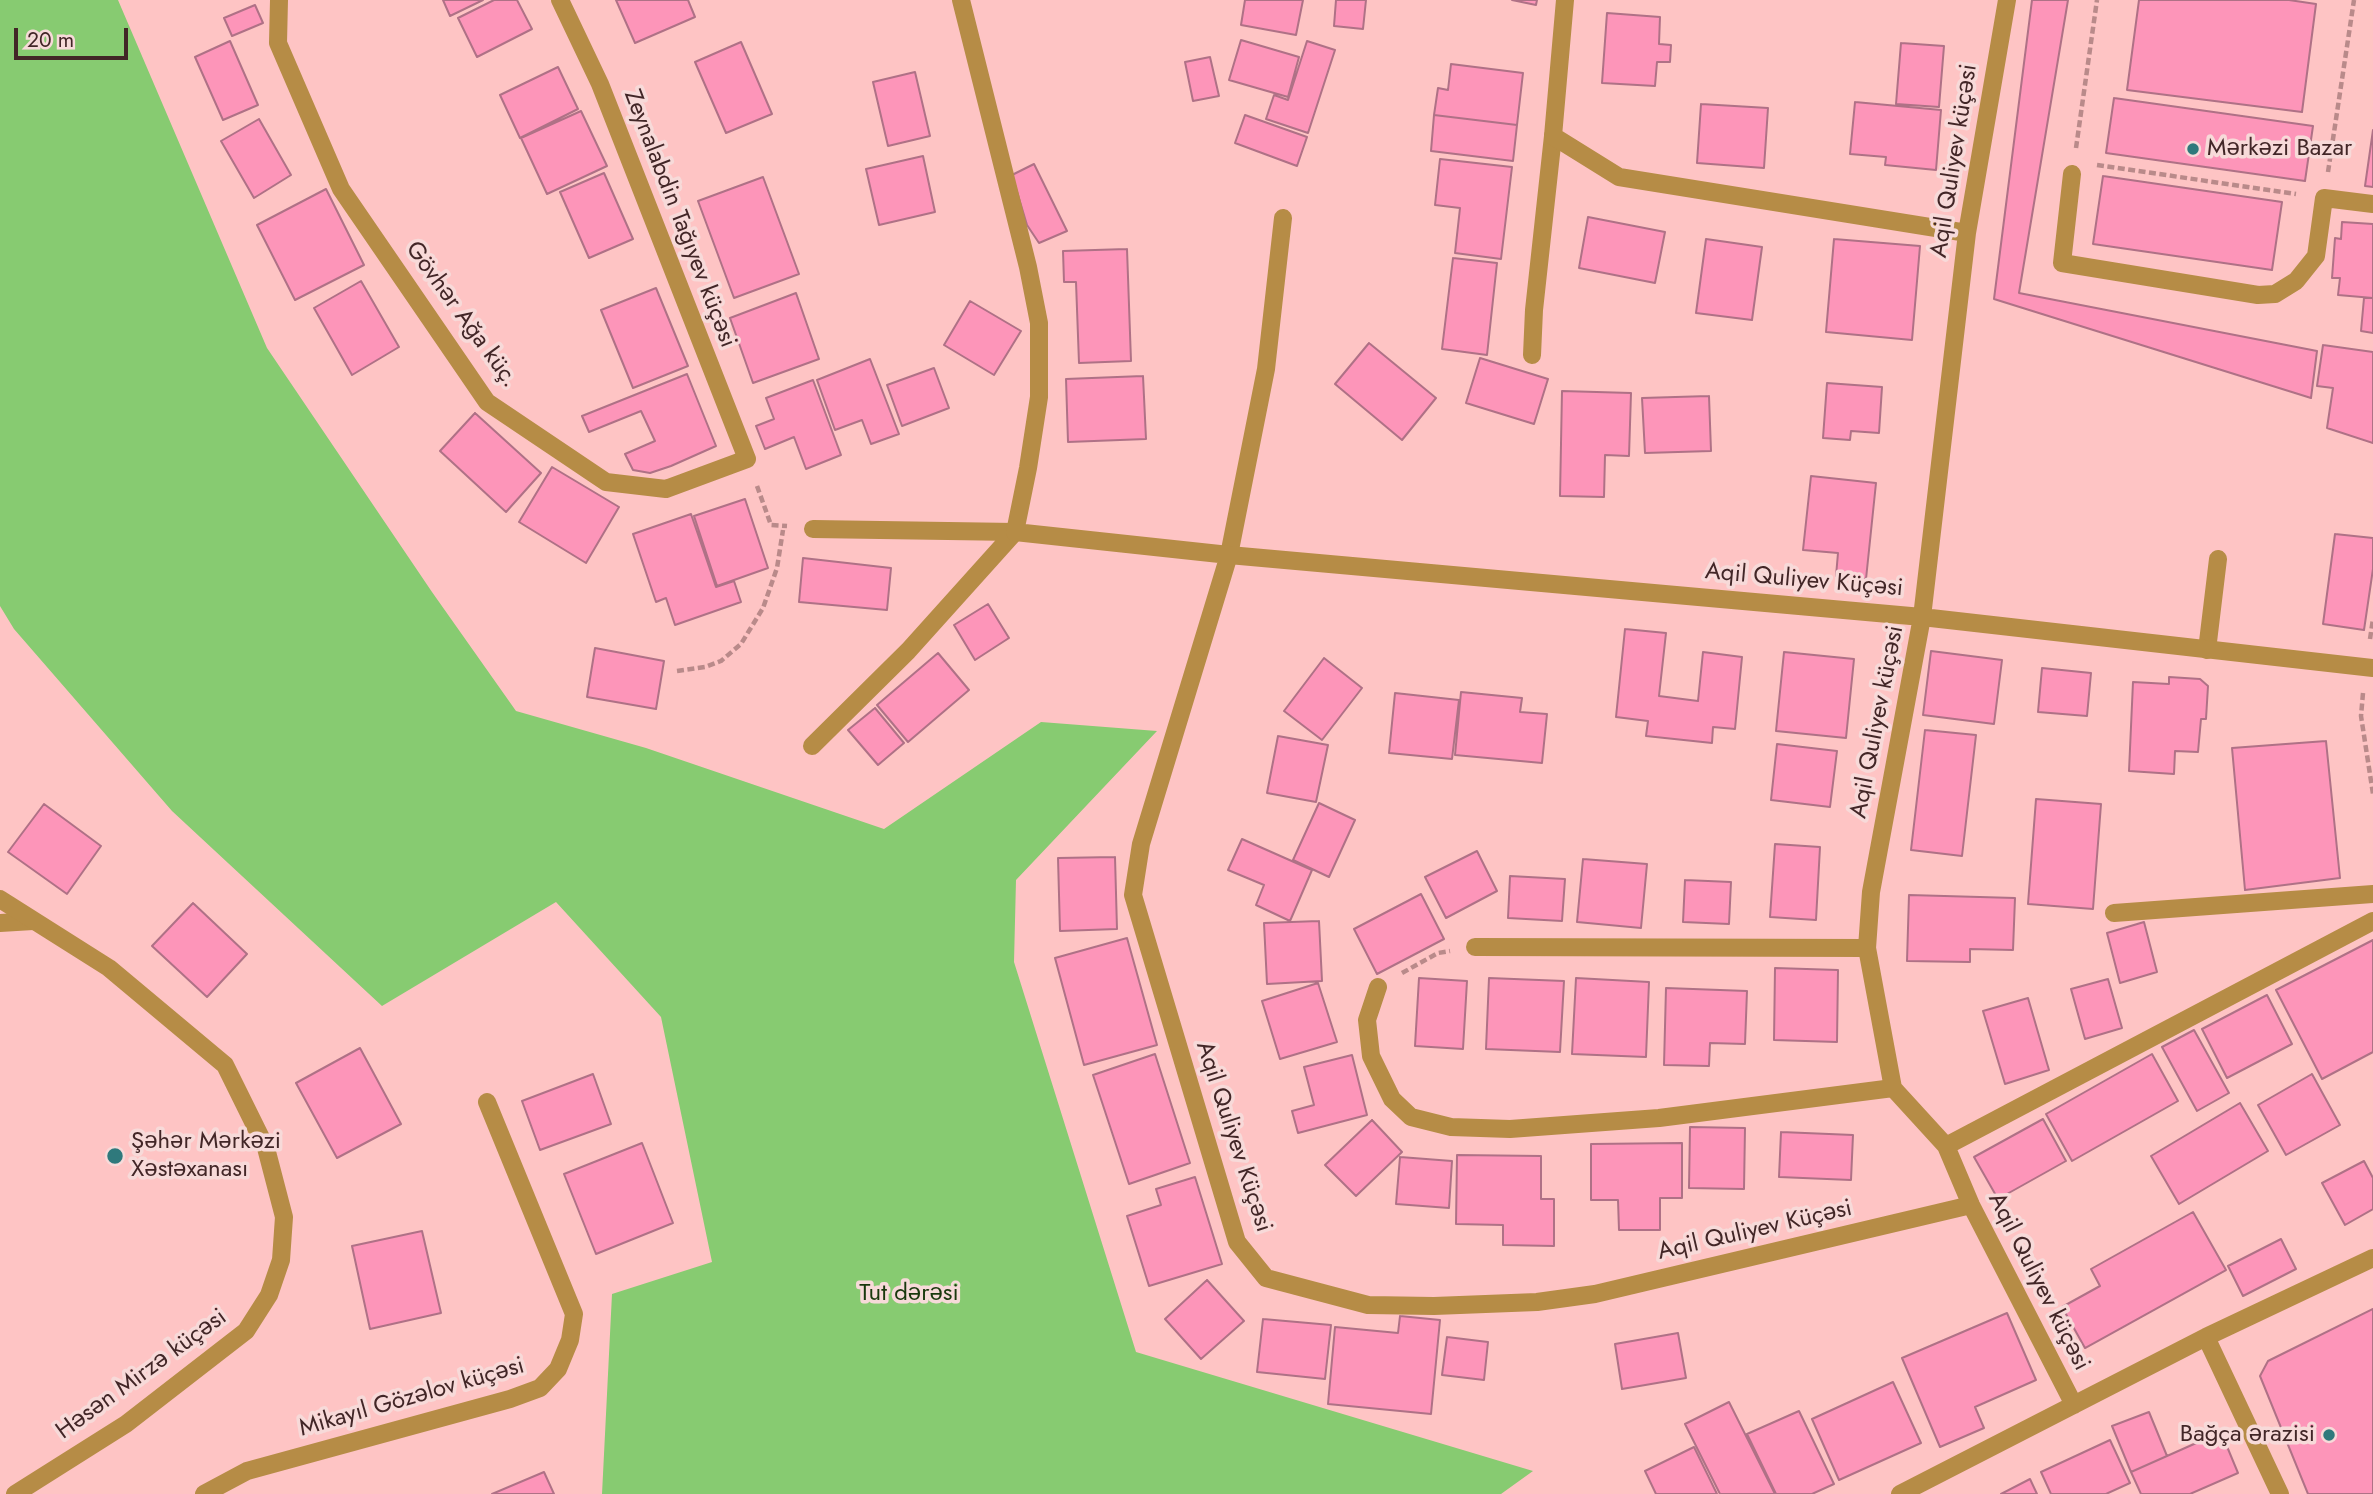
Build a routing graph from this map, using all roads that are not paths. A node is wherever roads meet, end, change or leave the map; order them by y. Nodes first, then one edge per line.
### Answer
1 (279, 0) edge
2 (560, 0) edge
3 (961, 0) edge
4 (1565, 0) edge
5 (2007, 0) edge
6 (1553, 136) junction
7 (2073, 168) road end
8 (2373, 204) edge
9 (1283, 218) dead end
10 (1967, 233) junction
11 (1532, 355) dead end
12 (747, 459) joint
13 (813, 529) dead end
14 (1015, 532) junction
15 (1228, 555) junction
16 (2218, 559) dead end
17 (1922, 617) junction
18 (2207, 650) junction
19 (2369, 668) edge
20 (812, 746) dead end
21 (2373, 894) edge
22 (0, 898) edge
23 (2114, 913) dead end
24 (33, 921) junction
25 (2373, 921) edge
26 (0, 923) edge
27 (1475, 947) road end
28 (1867, 948) junction
29 (1378, 987) road end
30 (1893, 1088) junction
31 (487, 1102) dead end
32 (1946, 1146) junction
33 (1971, 1205) junction
34 (2373, 1258) edge
35 (2206, 1337) junction
36 (2074, 1405) junction
37 (15, 1494) edge
38 (204, 1494) edge
39 (1899, 1494) edge
40 (2280, 1494) edge

1 - 12 street, Gövhər Ağa küç.
2 - 12 street, Zeynalabdin Tağıyev küçəsi
3 - 14 street
4 - 6 street
5 - 10 street, Aqil Quliyev küçəsi
6 - 10 street
6 - 11 street
7 - 8 street
9 - 15 street
10 - 17 street, Aqil Quliyev küçəsi
13 - 14 street, Aqil Quliyev Küçəsi
14 - 15 street, Aqil Quliyev Küçəsi
14 - 20 street
15 - 17 street, Aqil Quliyev Küçəsi
15 - 33 street, Aqil Quliyev Küçəsi
16 - 18 street
17 - 18 street, Aqil Quliyev Küçəsi
17 - 28 street, Aqil Quliyev küçəsi
18 - 19 street, Aqil Quliyev Küçəsi
21 - 23 street
22 - 24 street, Həsən Mirzə küçəsi
24 - 26 street
24 - 37 street, Həsən Mirzə küçəsi
25 - 32 street
27 - 28 street
28 - 30 street, Aqil Quliyev küçəsi
29 - 30 street
30 - 32 street, Aqil Quliyev küçəsi
31 - 38 street, Mikayıl Gözəlov küçəsi
32 - 33 street, Aqil Quliyev küçəsi
33 - 36 street, Aqil Quliyev küçəsi
34 - 35 street
35 - 36 street
35 - 40 street
36 - 39 street

